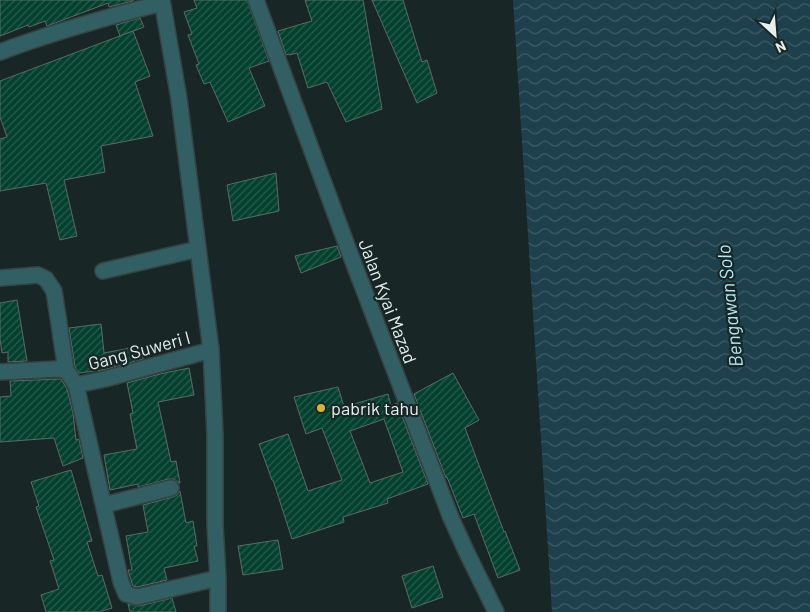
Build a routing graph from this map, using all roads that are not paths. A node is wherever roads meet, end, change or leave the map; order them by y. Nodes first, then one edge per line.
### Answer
1 (256, 0) edge
2 (162, 2) edge
3 (0, 52) edge
4 (198, 249) junction
5 (103, 271) dead end
6 (0, 278) edge
7 (211, 350) junction
8 (66, 370) junction
9 (0, 372) edge
10 (76, 386) junction
11 (171, 488) dead end
12 (104, 505) junction
13 (218, 578) junction
14 (218, 612) edge
15 (496, 612) edge

1 - 15 street, Jalan Kyai Mazad
2 - 3 street
2 - 4 street
4 - 5 street
4 - 7 street
6 - 8 street
7 - 10 street, Gang Suweri I
7 - 13 street
8 - 9 street
8 - 10 street
10 - 12 street
11 - 12 street
12 - 13 street
13 - 14 street

